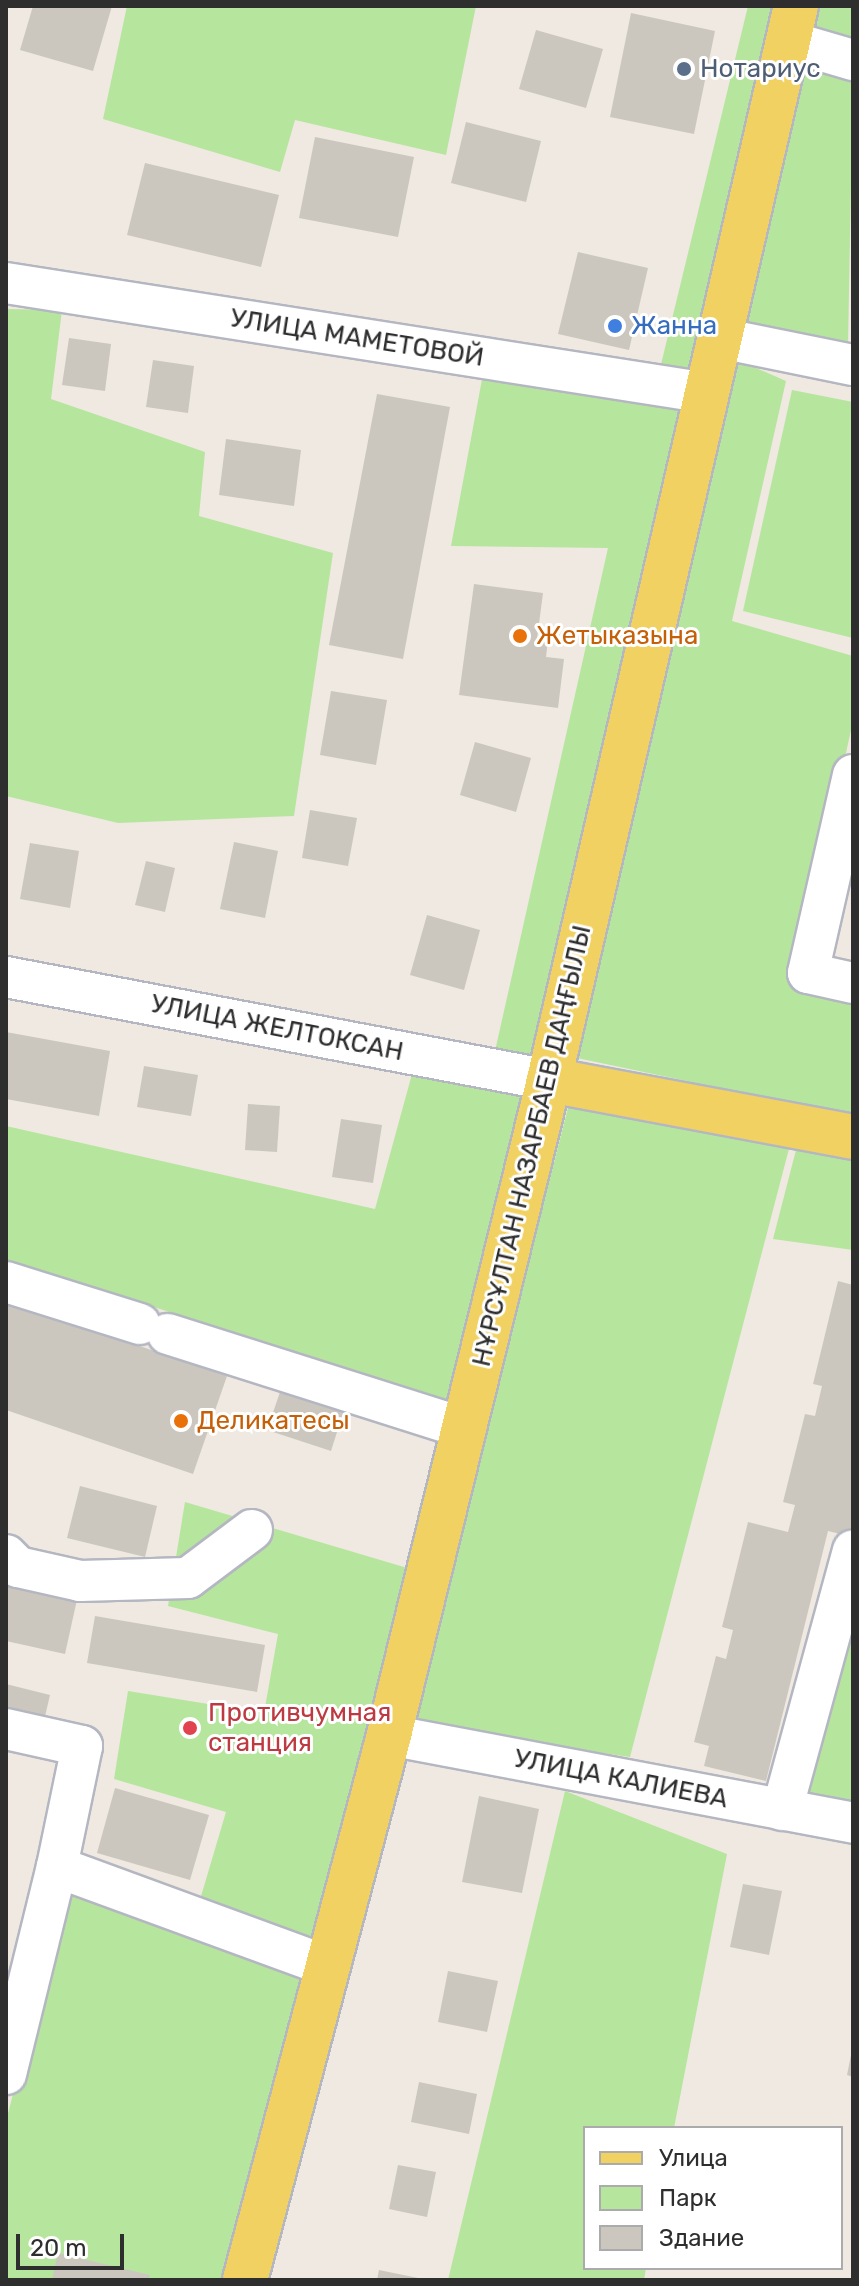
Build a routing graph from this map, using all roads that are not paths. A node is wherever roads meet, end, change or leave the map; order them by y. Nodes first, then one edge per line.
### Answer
1 (792, 23) edge
2 (853, 60) edge
3 (6, 283) edge
4 (720, 338) junction
5 (853, 365) edge
6 (707, 393) junction
7 (853, 775) edge
8 (6, 977) edge
9 (853, 983) edge
10 (549, 1080) junction
11 (853, 1137) edge
12 (6, 1282) edge
13 (464, 1428) junction
14 (252, 1530) dead end
15 (853, 1551) edge
16 (6, 1555) edge
17 (843, 1623) edge
18 (6, 1729) edge
19 (389, 1735) junction
20 (782, 1810) junction
21 (853, 1823) edge
22 (57, 1867) junction
23 (328, 1966) junction
24 (6, 2074) edge
25 (245, 2280) edge

1 - 2 street
1 - 4 main road, НҰРСҰЛТАН НАЗАРБАЕВ ДАҢҒЫЛЫ
3 - 6 street, УЛИЦА МАМЕТОВОЙ
4 - 5 street
4 - 6 main road, НҰРСҰЛТАН НАЗАРБАЕВ ДАҢҒЫЛЫ
6 - 10 main road, НҰРСҰЛТАН НАЗАРБАЕВ ДАҢҒЫЛЫ
7 - 9 street
8 - 10 street, УЛИЦА ЖЕЛТОКСАН
10 - 11 main road
10 - 13 main road, НҰРСҰЛТАН НАЗАРБАЕВ ДАҢҒЫЛЫ
12 - 13 street
13 - 19 main road, НҰРСҰЛТАН НАЗАРБАЕВ ДАҢҒЫЛЫ
14 - 16 street
15 - 17 street
17 - 20 street
18 - 22 street
19 - 20 street, УЛИЦА КАЛИЕВА
19 - 23 main road, НҰРСҰЛТАН НАЗАРБАЕВ ДАҢҒЫЛЫ
20 - 21 street, УЛИЦА КАЛИЕВА
22 - 23 street
22 - 24 street
23 - 25 main road, НҰРСҰЛТАН НАЗАРБАЕВ ДАҢҒЫЛЫ

